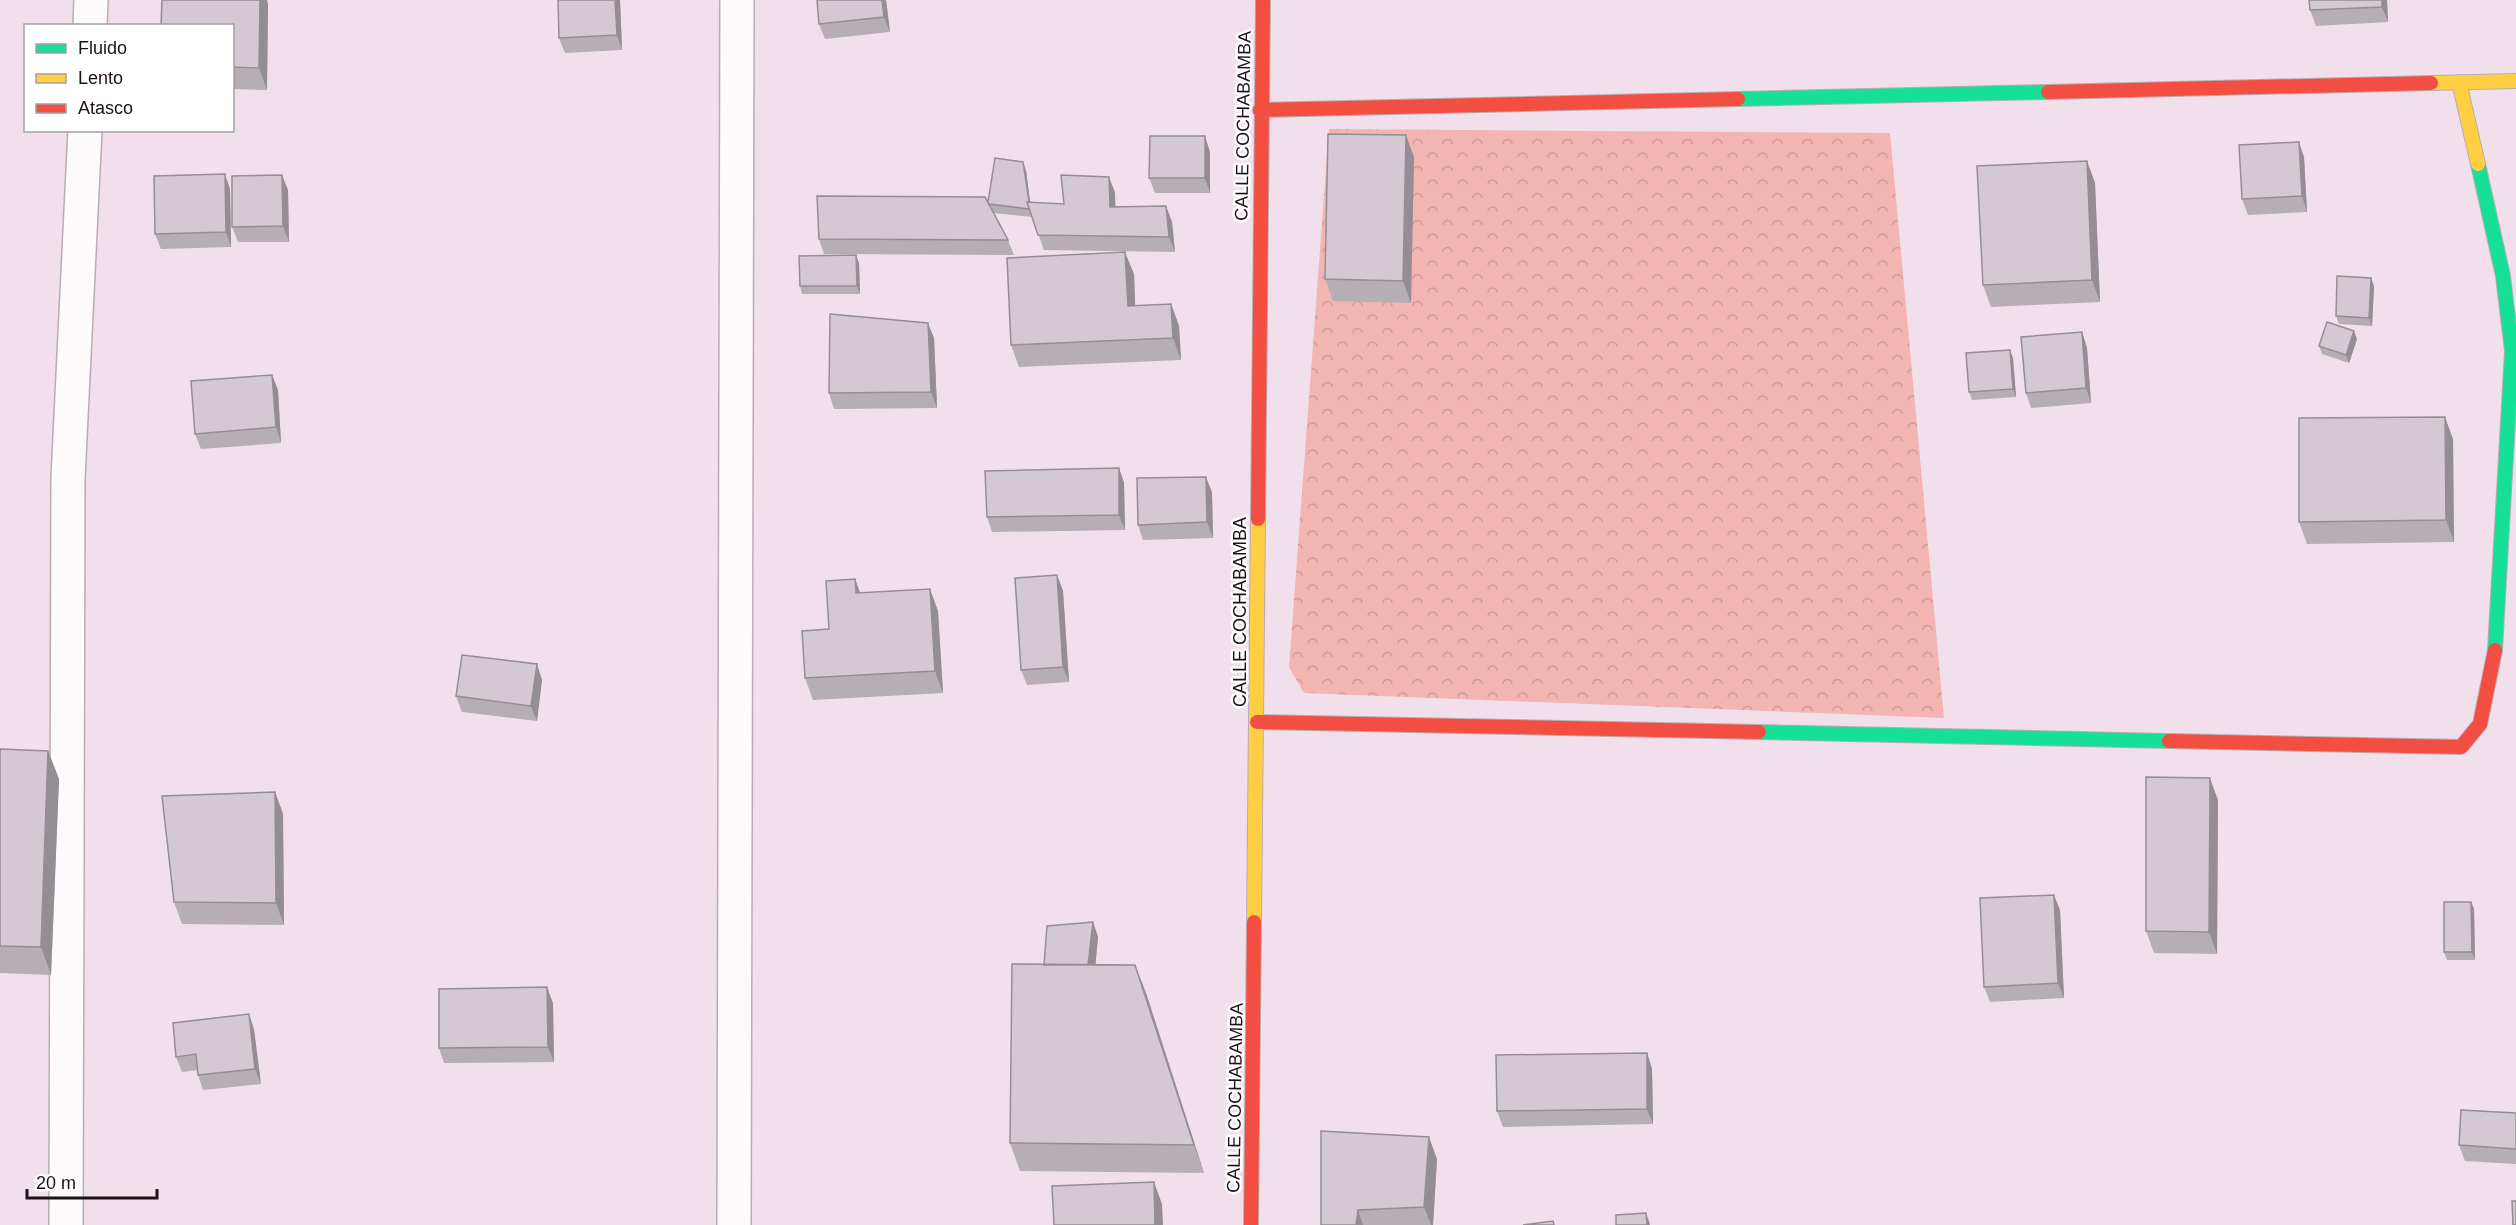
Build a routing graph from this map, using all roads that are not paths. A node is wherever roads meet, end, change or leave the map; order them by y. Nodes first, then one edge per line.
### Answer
1 (91, 0) edge
2 (737, 0) edge
3 (1263, 0) edge
4 (90, 24) edge
5 (2516, 81) edge
6 (2459, 82) junction
7 (1260, 110) junction
8 (85, 132) edge
9 (1257, 722) junction
10 (66, 1225) edge
11 (734, 1225) edge
12 (1251, 1225) edge

1 - 4 street
2 - 11 street
3 - 7 street, CALLE COCHABAMBA
5 - 6 street
6 - 7 street
6 - 9 street
7 - 9 street, CALLE COCHABAMBA
8 - 10 street
9 - 12 street, CALLE COCHABAMBA

